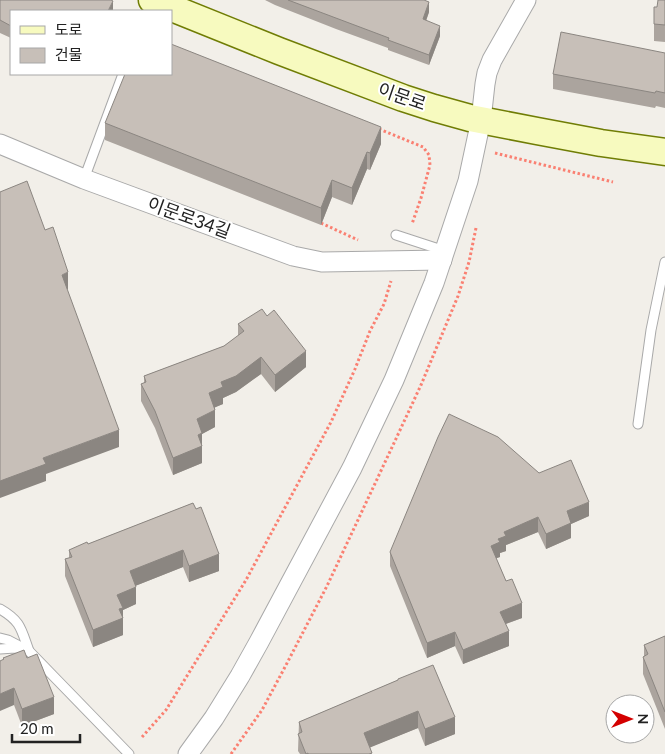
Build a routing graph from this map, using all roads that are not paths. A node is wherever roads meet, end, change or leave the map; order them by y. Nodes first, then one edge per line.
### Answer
1 (526, 0) edge
2 (151, 2) edge
3 (172, 10) edge
4 (172, 10) edge
5 (124, 75) edge
6 (481, 120) junction
7 (0, 144) edge
8 (665, 152) edge
9 (84, 179) junction
10 (396, 235) road end
11 (443, 255) junction
12 (665, 262) edge
13 (638, 424) dead end
14 (0, 609) edge
15 (0, 638) edge
16 (0, 649) edge
17 (29, 651) junction
18 (129, 754) edge
19 (188, 754) edge

1 - 6 street
2 - 4 main road, 이문로
3 - 6 main road, 이문로
5 - 9 lane
6 - 8 main road, 이문로
6 - 11 street
7 - 9 street, 이문로34길
9 - 11 street, 이문로34길
10 - 11 lane
11 - 19 street
12 - 13 lane
14 - 17 lane
15 - 17 lane
16 - 17 lane
17 - 18 lane

